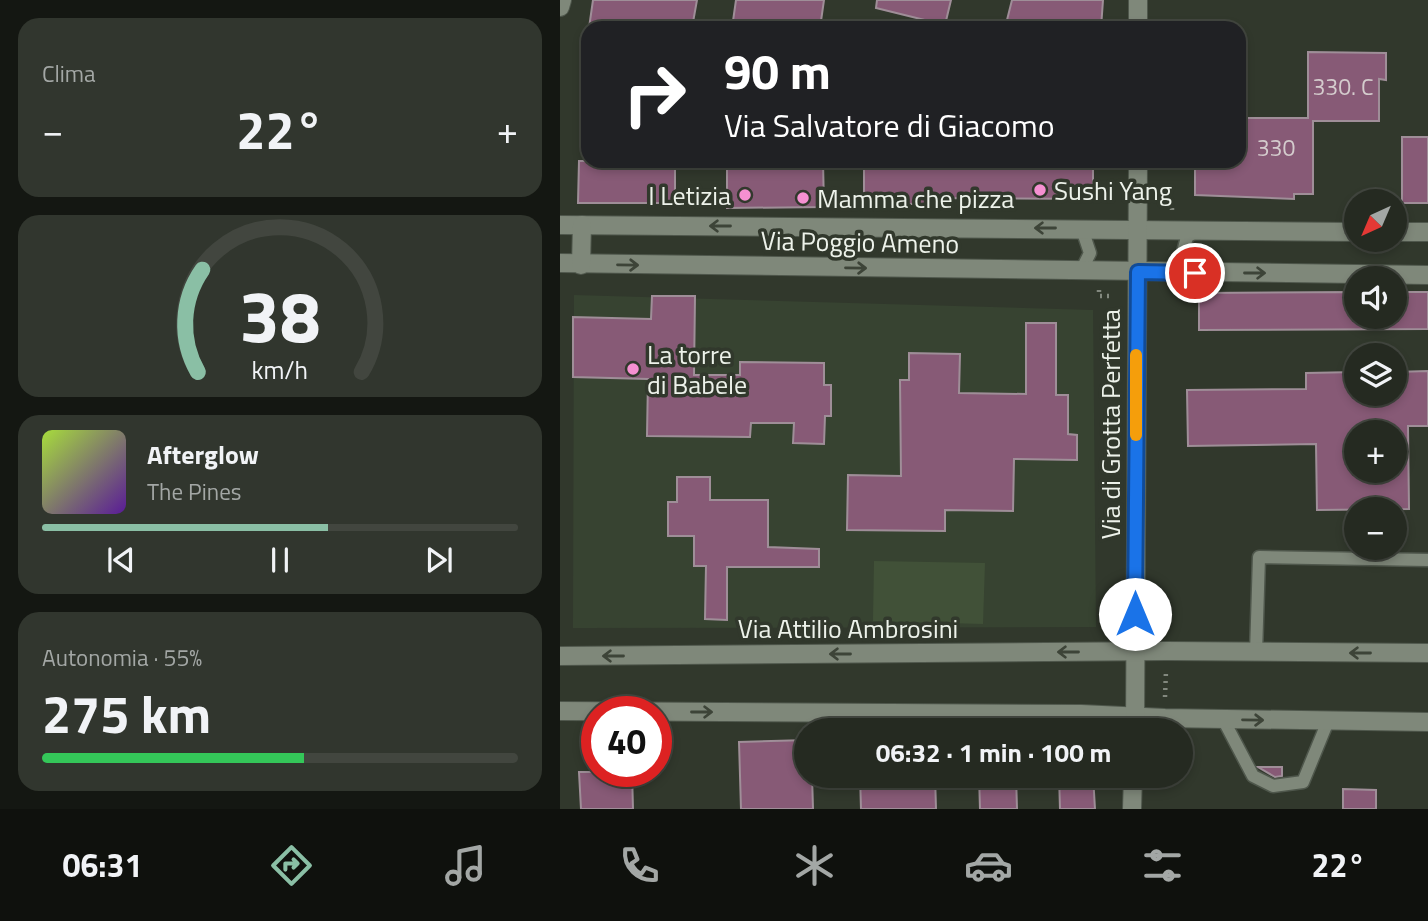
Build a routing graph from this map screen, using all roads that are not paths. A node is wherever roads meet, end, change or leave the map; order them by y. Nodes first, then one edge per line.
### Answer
1 (562, 0) edge
2 (1138, 0) edge
3 (560, 6) edge
4 (1138, 21) edge
5 (1138, 168) edge
6 (560, 225) edge
7 (582, 225) junction
8 (1082, 229) junction
9 (1138, 231) junction
10 (1344, 232) edge
11 (1407, 232) edge
12 (1428, 232) edge
13 (1193, 233) junction
14 (560, 263) edge
15 (581, 265) junction
16 (1080, 271) junction
17 (1138, 272) junction
18 (1195, 273) junction
19 (1428, 275) edge
20 (1428, 560) edge
21 (1136, 652) junction
22 (1256, 653) junction
23 (1428, 653) edge
24 (560, 656) edge
25 (560, 711) edge
26 (1102, 718) edge
27 (1135, 718) edge
28 (1223, 719) junction
29 (1193, 720) edge
30 (1328, 721) junction
31 (1428, 722) edge
32 (1133, 788) edge
33 (1132, 809) edge

1 - 3 street
2 - 4 street
5 - 9 street, Via di Grotta Perfetta
6 - 7 street, Via Poggio Ameno
8 -> 7 street, Via Poggio Ameno
7 - 15 street
8 - 9 street, Via Poggio Ameno
8 - 16 lane
9 - 13 street, Via Poggio Ameno
9 - 17 street, Via di Grotta Perfetta
10 - 13 street, Via Poggio Ameno
11 - 12 street
13 - 18 lane
14 - 15 street, Via Poggio Ameno
15 -> 16 street, Via Poggio Ameno
16 - 17 street, Via Poggio Ameno
17 - 18 street, Via Poggio Ameno
17 - 21 street, Via di Grotta Perfetta
18 -> 19 street, Via Poggio Ameno
20 - 22 lane
21 - 22 street, Via Attilio Ambrosini
21 -> 24 street, Via Attilio Ambrosini
21 - 27 street, Via di Grotta Perfetta
23 -> 22 street, Via Attilio Ambrosini
25 -> 26 street
28 - 29 street
28 -> 30 street
28 - 30 lane
30 - 31 street
32 - 33 street

